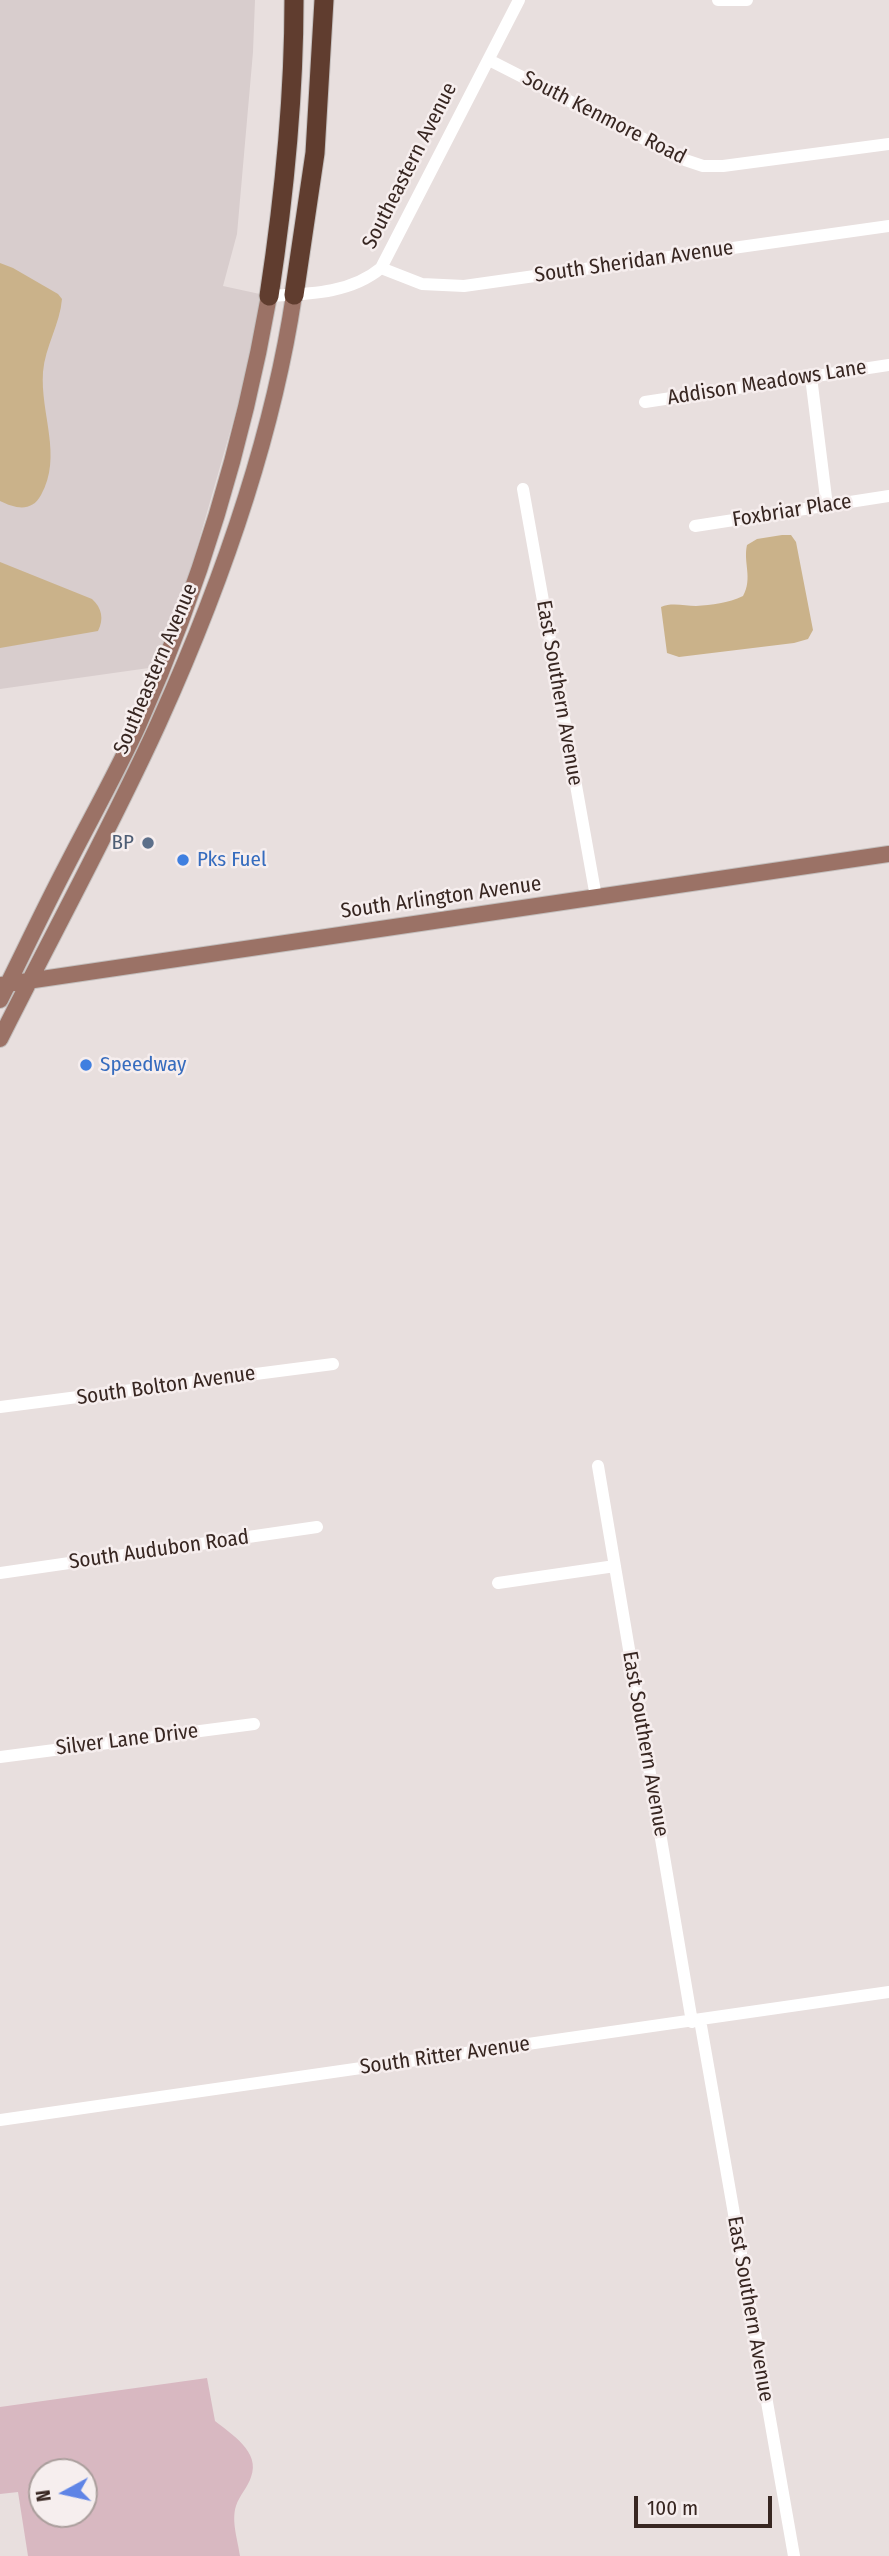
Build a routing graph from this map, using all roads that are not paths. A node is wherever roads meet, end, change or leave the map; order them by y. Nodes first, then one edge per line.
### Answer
1 (294, 0) edge
2 (324, 0) edge
3 (519, 0) edge
4 (718, 0) edge
5 (747, 0) edge
6 (489, 60) junction
7 (889, 144) edge
8 (889, 226) edge
9 (381, 268) junction
10 (294, 295) junction
11 (269, 296) junction
12 (889, 365) edge
13 (811, 377) junction
14 (645, 402) dead end
15 (523, 488) dead end
16 (889, 496) edge
17 (827, 506) junction
18 (695, 526) dead end
19 (889, 854) edge
20 (596, 897) junction
21 (30, 980) junction
22 (4, 985) edge
23 (0, 1000) edge
24 (0, 1039) edge
25 (332, 1364) dead end
26 (0, 1408) edge
27 (598, 1466) dead end
28 (317, 1527) dead end
29 (615, 1566) junction
30 (0, 1573) edge
31 (498, 1584) dead end
32 (254, 1724) dead end
33 (0, 1757) edge
34 (889, 1992) edge
35 (696, 2021) junction
36 (0, 2120) edge
37 (794, 2556) edge

1 - 11 highway
2 - 10 highway
3 - 6 street, Southeastern Avenue
4 - 5 street
6 - 7 street, South Kenmore Road
6 - 9 street, Southeastern Avenue
8 - 9 street, South Sheridan Avenue
9 - 10 street, Southeastern Avenue
10 - 11 street, Southeastern Avenue
10 - 21 main road, Southeastern Avenue
11 - 22 main road, Southeastern Avenue
12 - 13 street, Addison Meadows Lane
13 - 14 street, Addison Meadows Lane
13 - 17 street
15 - 20 street, East Southern Avenue
16 - 17 street, Foxbriar Place
17 - 18 street, Foxbriar Place
19 - 20 main road, South Arlington Avenue
20 - 21 main road, South Arlington Avenue
21 - 22 main road, South Arlington Avenue
21 - 24 main road, Southeastern Avenue
22 - 23 main road, Southeastern Avenue
25 - 26 street, South Bolton Avenue
27 - 29 street, East Southern Avenue
28 - 30 street, South Audubon Road
29 - 31 street
29 - 35 street, East Southern Avenue
32 - 33 street, Silver Lane Drive
34 - 35 street, South Ritter Avenue
35 - 36 street, South Ritter Avenue
35 - 37 street, East Southern Avenue

